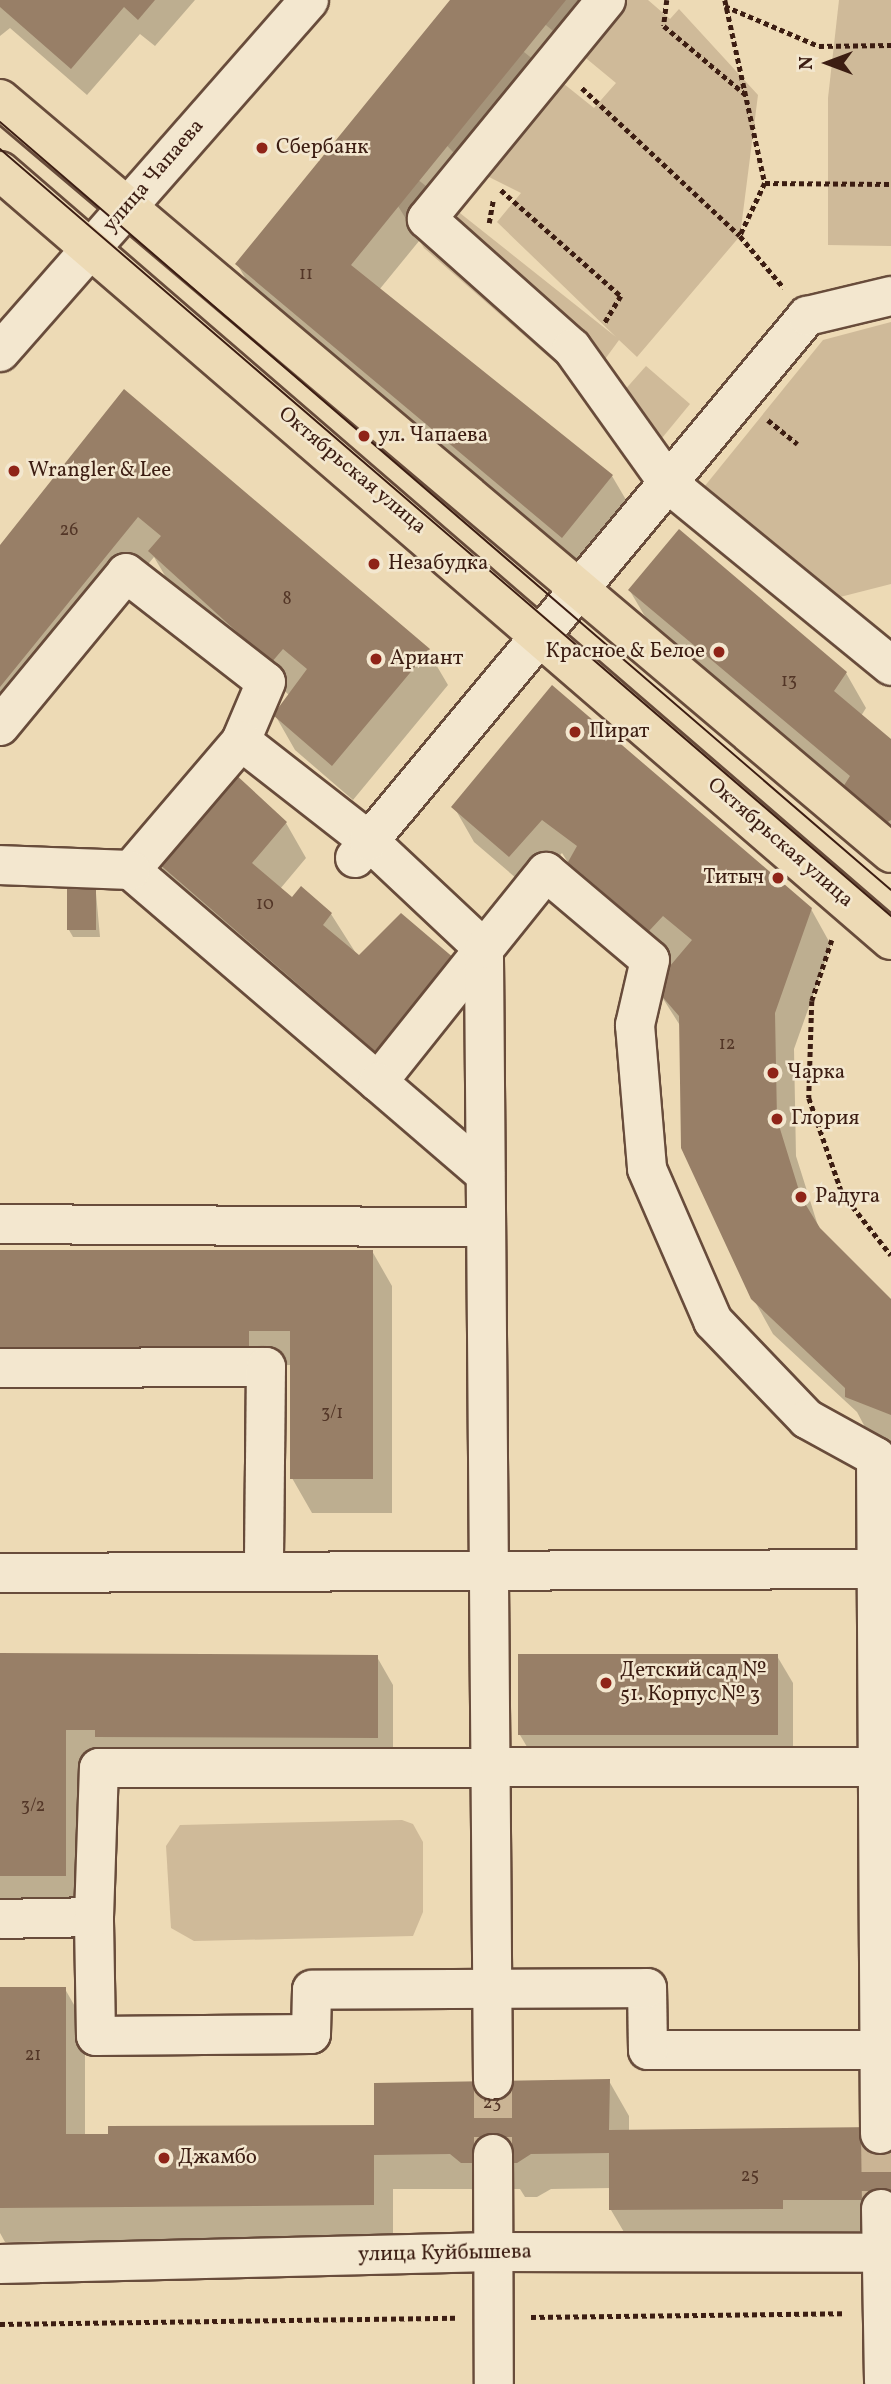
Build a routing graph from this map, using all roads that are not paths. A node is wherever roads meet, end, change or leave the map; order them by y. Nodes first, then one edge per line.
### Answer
1 (309, 0) edge
2 (606, 0) edge
3 (0, 99) edge
4 (0, 171) edge
5 (127, 206) junction
6 (90, 247) junction
7 (891, 296) edge
8 (0, 352) edge
9 (669, 484) junction
10 (579, 590) junction
11 (544, 635) junction
12 (891, 666) edge
13 (0, 726) edge
14 (241, 741) junction
15 (362, 850) junction
16 (891, 853) edge
17 (0, 865) edge
18 (131, 870) junction
19 (891, 940) edge
20 (484, 949) junction
21 (378, 1082) junction
22 (485, 1174) junction
23 (0, 1224) edge
24 (485, 1227) junction
25 (0, 1368) edge
26 (264, 1568) junction
27 (486, 1568) junction
28 (875, 1569) junction
29 (0, 1573) edge
30 (883, 1643) edge
31 (489, 1767) junction
32 (877, 1767) junction
33 (94, 1917) junction
34 (0, 1919) edge
35 (488, 1991) junction
36 (876, 2050) junction
37 (493, 2080) tunnel mouth
38 (880, 2134) tunnel mouth
39 (493, 2154) tunnel mouth
40 (881, 2209) tunnel mouth
41 (493, 2252) junction
42 (885, 2253) edge
43 (0, 2264) edge
44 (884, 2382) edge
45 (494, 2384) edge

1 - 5 street, улица Чапаева
2 - 9 street
3 - 5 main road
4 - 6 main road, Октябрьская улица
5 - 6 street, улица Чапаева
5 - 10 main road
6 - 8 street, улица Чапаева
6 - 11 main road, Октябрьская улица
7 - 9 street
9 - 10 street
9 - 12 street
10 - 11 street
10 - 16 main road
11 - 15 street
11 - 19 main road, Октябрьская улица
13 - 14 street
14 - 15 street
14 - 18 street
15 - 20 street
17 - 18 street
18 - 21 street
20 - 21 street
20 - 22 street
20 - 28 street
21 - 22 street
22 - 24 street
23 - 24 street
24 - 27 street
25 - 26 street
26 - 27 street
26 - 29 street
27 - 28 street
27 - 31 street
28 - 30 street
30 - 32 street
31 - 32 street
31 - 33 street
31 - 35 street
32 - 36 street
33 - 34 street
33 - 35 street
35 - 36 street
35 - 37 street
36 - 38 street
39 - 41 street
40 - 42 street
41 - 42 street, улица Куйбышева
41 - 43 street, улица Куйбышева
41 - 45 street
42 - 44 street

